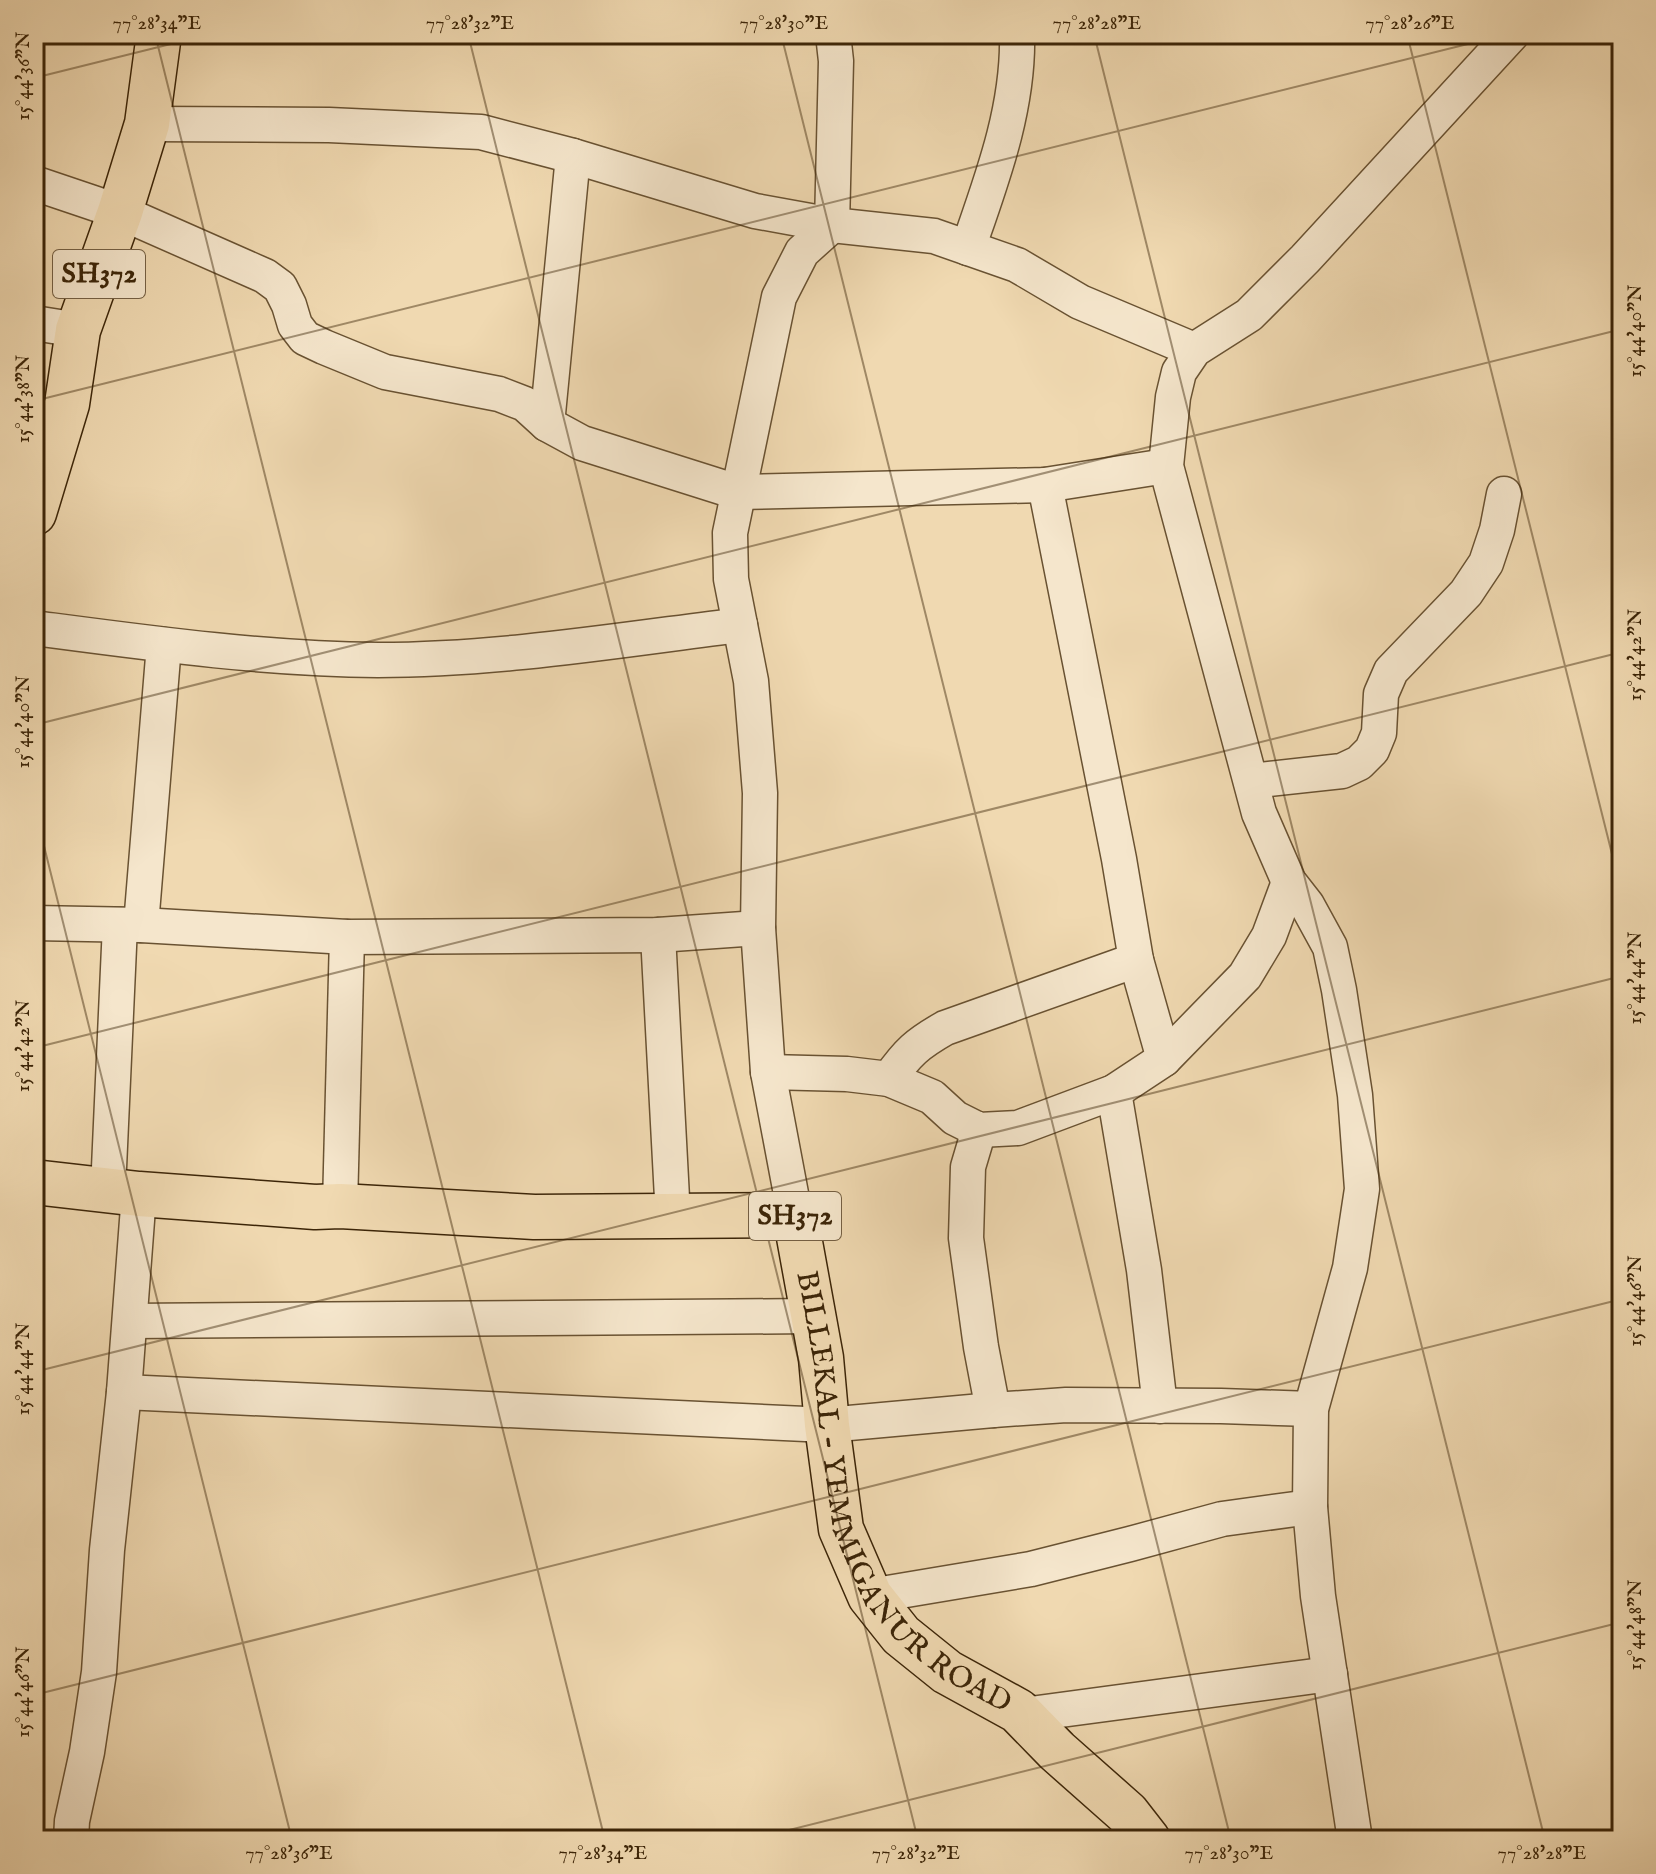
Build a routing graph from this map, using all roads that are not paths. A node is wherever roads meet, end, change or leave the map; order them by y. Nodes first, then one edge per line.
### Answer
1 (159, 34) edge
2 (833, 34) edge
3 (1017, 34) edge
4 (1512, 34) edge
5 (147, 124) junction
6 (573, 156) junction
7 (34, 183) edge
8 (120, 212) junction
9 (832, 225) junction
10 (968, 248) junction
11 (34, 323) edge
12 (78, 330) junction
13 (1194, 350) junction
14 (547, 424) junction
15 (1166, 466) junction
16 (1045, 485) junction
17 (737, 492) junction
18 (1504, 494) dead end
19 (34, 513) edge
20 (740, 625) junction
21 (34, 628) edge
22 (164, 645) junction
23 (1251, 781) junction
24 (1289, 882) junction
25 (34, 923) edge
26 (130, 925) junction
27 (758, 928) junction
28 (658, 935) junction
29 (347, 937) junction
30 (1136, 960) junction
31 (1164, 1059) junction
32 (768, 1072) junction
33 (889, 1079) junction
34 (1114, 1092) junction
35 (979, 1130) junction
36 (34, 1182) edge
37 (123, 1192) junction
38 (340, 1206) junction
39 (795, 1215) junction
40 (673, 1217) junction
41 (814, 1316) junction
42 (130, 1321) junction
43 (124, 1392) junction
44 (1160, 1406) junction
45 (1311, 1409) junction
46 (993, 1410) junction
47 (827, 1425) junction
48 (1310, 1507) junction
49 (870, 1596) junction
50 (1330, 1674) junction
51 (1023, 1715) junction
52 (71, 1840) edge
53 (1148, 1840) edge
54 (1355, 1840) edge

1 - 5 main road, SH372
2 - 9 street
3 - 10 street
4 - 13 street
5 - 6 street
5 - 8 main road, SH372
6 - 9 street
6 - 14 street
7 - 8 street
8 - 12 main road, SH372
8 - 14 street
9 - 10 street
9 - 17 street
10 - 13 street
11 - 12 street
12 - 19 main road, SH372
13 - 15 street
14 - 17 street
15 - 16 street
15 - 23 street
16 - 17 street
16 - 30 street
17 - 20 street
18 - 23 street
20 - 22 street
20 - 27 street
21 - 22 street
22 - 26 street
23 - 24 street
24 - 31 street
24 - 45 street
25 - 26 street
26 - 29 street
26 - 37 street
27 - 28 street
27 - 32 street
28 - 29 street
28 - 40 street
29 - 38 street
30 - 31 street
30 - 33 street
31 - 34 street
32 - 33 street
32 - 39 street
33 - 35 street
34 - 35 street
34 - 44 street
35 - 46 street
36 - 37 main road, BILLEKAL - YEMMIGANUR ROAD / SH372
37 - 38 main road, BILLEKAL - YEMMIGANUR ROAD / SH372
37 - 42 street
38 - 40 main road, BILLEKAL - YEMMIGANUR ROAD / SH372
39 - 40 main road, BILLEKAL - YEMMIGANUR ROAD / SH372
39 - 41 main road, BILLEKAL - YEMMIGANUR ROAD / SH372
41 - 42 street
41 - 47 main road, BILLEKAL - YEMMIGANUR ROAD / SH372
42 - 43 street
43 - 47 street
43 - 52 street
44 - 45 street
44 - 46 street
45 - 48 street
46 - 47 street
47 - 49 main road, BILLEKAL - YEMMIGANUR ROAD / SH372
48 - 49 street
48 - 50 street
49 - 51 main road, BILLEKAL - YEMMIGANUR ROAD / SH372
50 - 51 street
50 - 54 street
51 - 53 main road, BILLEKAL - YEMMIGANUR ROAD / SH372

